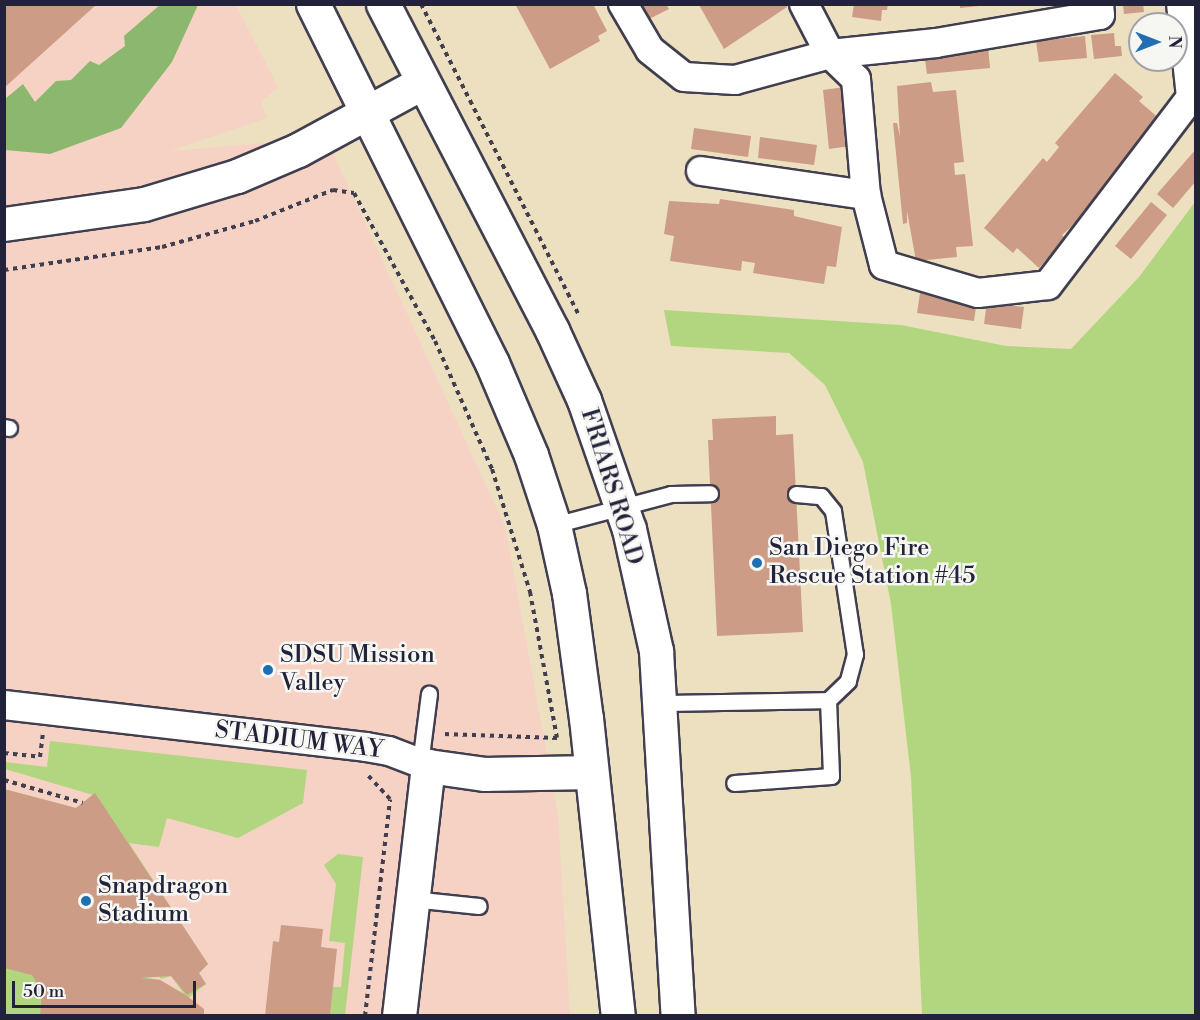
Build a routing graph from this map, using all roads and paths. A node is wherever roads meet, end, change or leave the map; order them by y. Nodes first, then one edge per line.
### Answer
1 (313, 4) edge
2 (383, 4) edge
3 (421, 4) edge
4 (623, 4) edge
5 (804, 4) edge
6 (1099, 4) edge
7 (1181, 4) edge
8 (830, 54) junction
9 (423, 82) junction
10 (368, 114) junction
11 (489, 141) dead end
12 (701, 171) dead end
13 (866, 195) junction
14 (4, 224) edge
15 (4, 270) edge
16 (710, 493) dead end
17 (796, 494) dead end
18 (622, 508) junction
19 (554, 525) junction
20 (429, 693) dead end
21 (828, 700) junction
22 (659, 703) junction
23 (4, 705) edge
24 (424, 732) junction
25 (43, 734) dead end
26 (4, 753) edge
27 (424, 765) junction
28 (363, 770) dead end
29 (591, 772) junction
30 (4, 780) edge
31 (734, 783) dead end
32 (83, 803) dead end
33 (412, 899) junction
34 (479, 906) dead end
35 (679, 1009) edge
36 (365, 1016) edge
37 (399, 1016) edge
38 (618, 1016) edge

1 - 10 main road
2 - 9 main road, FRIARS ROAD
3 - 11 path
4 - 8 street
5 - 8 street
6 - 8 street
7 - 13 street
8 - 13 street
9 - 10 main road
9 - 18 main road, FRIARS ROAD
10 - 14 main road
10 - 19 main road
12 - 13 street
15 - 24 path
16 - 18 lane
17 - 21 lane
18 - 19 lane
18 - 22 main road, FRIARS ROAD
19 - 29 main road
20 - 24 lane
21 - 22 lane
21 - 31 lane
22 - 35 main road, FRIARS ROAD
23 - 27 street, STADIUM WAY
24 - 27 lane
25 - 26 path
27 - 29 main road, STADIUM WAY
27 - 33 main road
28 - 36 path
29 - 38 main road
30 - 32 path
33 - 34 lane
33 - 37 main road

